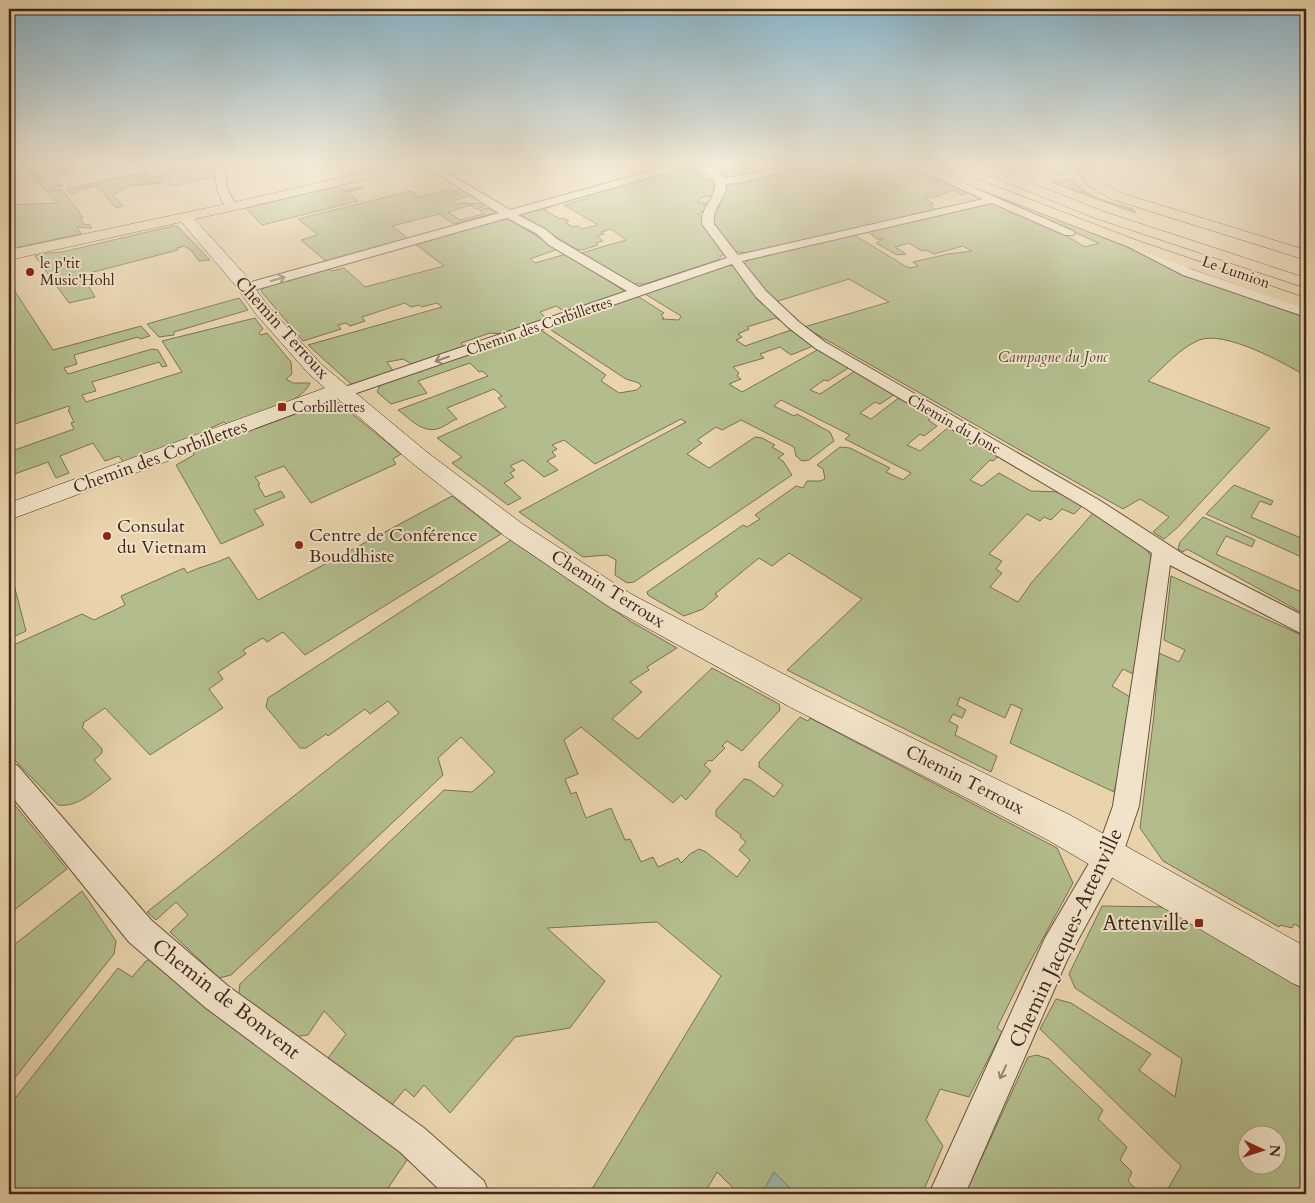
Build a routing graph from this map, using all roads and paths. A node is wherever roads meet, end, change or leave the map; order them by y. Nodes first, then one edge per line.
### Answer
1 (170, 220) edge
2 (188, 220) edge
3 (486, 220) edge
4 (518, 220) edge
5 (706, 220) edge
6 (904, 220) edge
7 (1049, 220) edge
8 (1054, 220) edge
9 (1116, 220) edge
10 (1141, 220) edge
11 (1193, 220) edge
12 (1071, 228) junction
13 (1131, 243) junction
14 (9, 255) edge
15 (1306, 255) edge
16 (735, 259) junction
17 (1306, 274) edge
18 (1306, 283) edge
19 (246, 288) junction
20 (637, 292) junction
21 (1306, 294) edge
22 (1306, 304) edge
23 (1306, 313) edge
24 (341, 392) junction
25 (9, 512) edge
26 (1162, 550) junction
27 (1306, 627) edge
28 (9, 774) edge
29 (1109, 855) junction
30 (1306, 969) edge
31 (471, 1194) edge
32 (947, 1194) edge

1 - 14 main road
2 - 19 street, Chemin Terroux
19 -> 3 street
4 - 20 street
5 - 16 street, Chemin du Jonc
6 - 16 street, Chemin des Corbillettes
7 - 12 street
8 - 12 main road
9 - 18 main road
10 - 17 main road
11 - 15 main road
12 - 13 main road
12 - 21 main road
13 - 22 main road
13 - 23 street, Le Lumion
16 - 20 street, Chemin des Corbillettes
16 - 26 street, Chemin du Jonc
19 - 24 street, Chemin Terroux
20 -> 24 street, Chemin des Corbillettes
24 - 25 street, Chemin des Corbillettes
24 - 29 street, Chemin Terroux
26 - 27 street, Chemin du Jonc
26 - 29 street, Chemin Jacques-Attenville
28 - 31 street, Chemin de Bonvent
29 - 30 street, Chemin Terroux
29 -> 32 street, Chemin Jacques-Attenville

